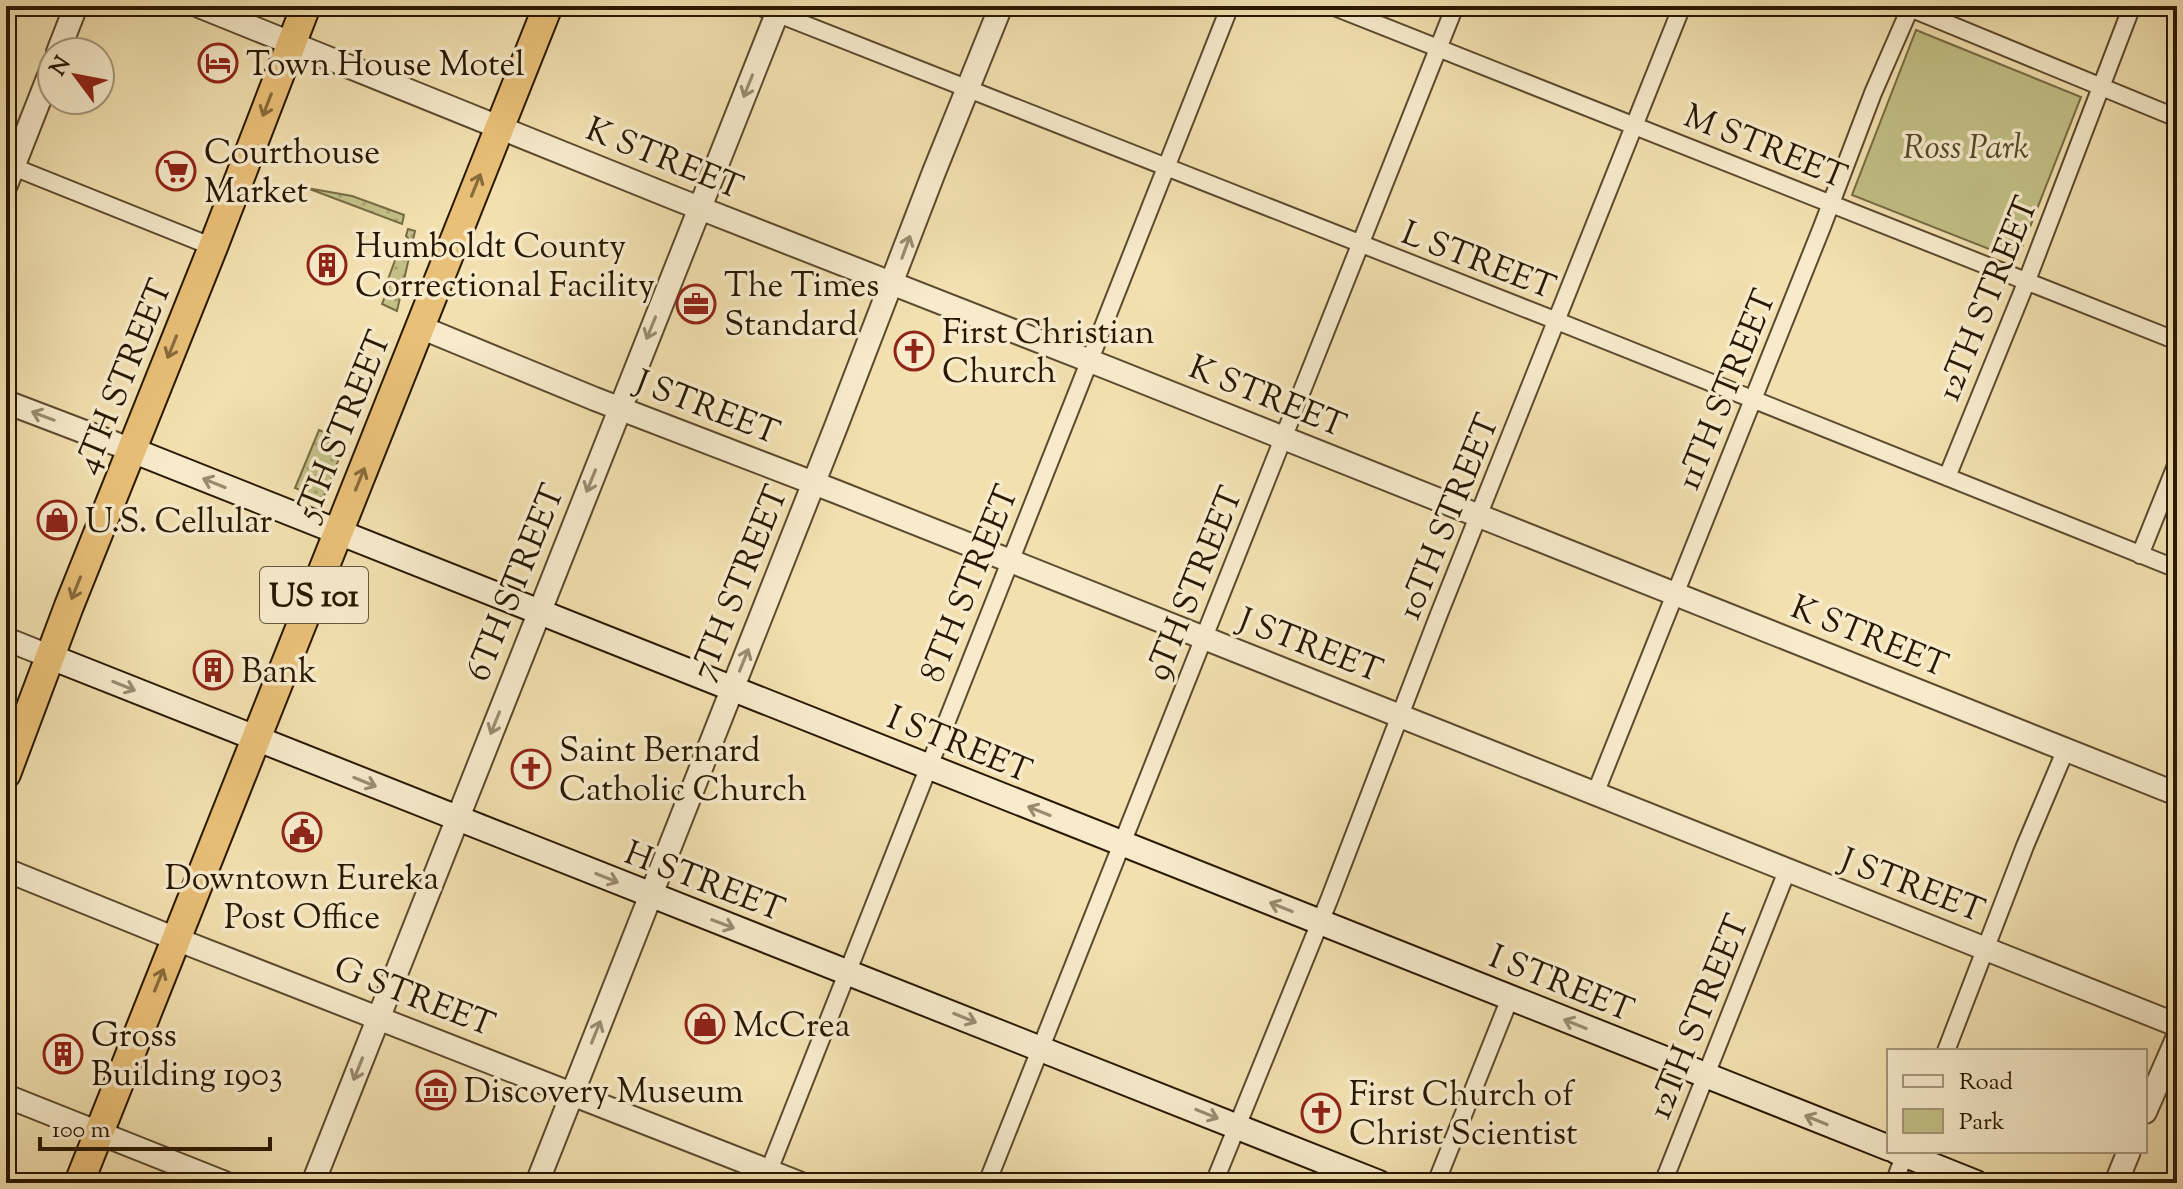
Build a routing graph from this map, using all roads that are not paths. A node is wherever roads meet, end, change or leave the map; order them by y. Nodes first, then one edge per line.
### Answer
1 (76, 6) edge
2 (199, 6) edge
3 (306, 6) edge
4 (548, 6) edge
5 (1001, 6) edge
6 (1230, 6) edge
7 (1332, 6) edge
8 (1455, 6) edge
9 (1682, 6) edge
10 (2132, 6) edge
11 (1908, 7) edge
12 (771, 9) edge
13 (64, 36) edge
14 (291, 43) junction
15 (1438, 48) junction
16 (2100, 86) junction
17 (968, 89) junction
18 (36, 106) edge
19 (2177, 118) edge
20 (1636, 126) junction
21 (500, 127) junction
22 (1166, 168) junction
23 (8, 172) edge
24 (1831, 203) junction
25 (699, 207) junction
26 (1360, 244) junction
27 (213, 247) junction
28 (2026, 283) junction
29 (892, 284) junction
30 (1557, 321) junction
31 (420, 327) junction
32 (2177, 341) edge
33 (1090, 361) junction
34 (1753, 400) junction
35 (6, 402) edge
36 (620, 408) junction
37 (1283, 438) junction
38 (132, 450) junction
39 (2177, 463) edge
40 (1947, 477) junction
41 (814, 483) junction
42 (1479, 516) junction
43 (338, 533) junction
44 (2140, 555) junction
45 (1008, 562) junction
46 (2177, 569) edge
47 (1676, 594) junction
48 (539, 613) junction
49 (6, 639) edge
50 (1203, 639) junction
51 (51, 657) junction
52 (732, 689) junction
53 (1401, 716) junction
54 (256, 739) junction
55 (2066, 749) junction
56 (927, 767) junction
57 (6, 774) edge
58 (1595, 794) junction
59 (2177, 794) edge
60 (457, 819) junction
61 (1122, 844) junction
62 (6, 870) edge
63 (1787, 871) junction
64 (650, 896) junction
65 (1319, 923) junction
66 (176, 939) junction
67 (1986, 949) junction
68 (848, 972) junction
69 (1510, 998) junction
70 (379, 1017) junction
71 (2177, 1025) edge
72 (2177, 1039) edge
73 (1041, 1048) junction
74 (1947, 1049) edge
75 (1706, 1076) junction
76 (572, 1094) junction
77 (6, 1096) edge
78 (2147, 1107) edge
79 (1238, 1126) junction
80 (99, 1134) junction
81 (1887, 1146) edge
82 (1899, 1153) edge
83 (1904, 1153) edge
84 (2128, 1153) edge
85 (766, 1177) edge
86 (79, 1183) edge
87 (225, 1183) edge
88 (313, 1183) edge
89 (537, 1183) edge
90 (799, 1183) edge
91 (987, 1183) edge
92 (1214, 1183) edge
93 (1379, 1183) edge
94 (1436, 1183) edge
95 (1663, 1183) edge
96 (1894, 1183) edge
97 (1976, 1183) edge
98 (2116, 1183) edge

1 - 13 street
2 - 14 street, K STREET
3 - 14 highway, 4TH STREET
4 - 21 highway, 5TH STREET / US 101
5 - 17 street, 7TH STREET
6 - 22 street, 8TH STREET
7 - 15 street, M STREET
8 - 15 street, 9TH STREET
9 - 20 street, 10TH STREET
10 - 16 street, 12TH STREET
11 - 16 street
11 - 24 street, 11TH STREET
12 - 17 street, L STREET
12 -> 25 street, 6TH STREET
14 - 21 street, K STREET
14 -> 27 highway, 4TH STREET
15 - 20 street, M STREET
15 - 26 street, 9TH STREET
16 - 19 street
16 - 28 street, 12TH STREET
17 - 22 street, L STREET
29 -> 17 street, 7TH STREET
18 - 23 street
20 - 24 street, M STREET
20 - 30 street, 10TH STREET
21 - 25 street, K STREET
31 -> 21 highway, 5TH STREET / US 101
22 - 26 street, L STREET
22 - 33 street, 8TH STREET
23 - 27 street
24 - 28 street, M STREET
24 - 34 street, 11TH STREET
25 - 29 street, K STREET
25 -> 36 street, 6TH STREET
26 - 30 street, L STREET
26 - 37 street, 9TH STREET
27 -> 38 highway, 4TH STREET
28 - 32 street, M STREET
28 - 40 street, 12TH STREET
29 - 33 street, K STREET
29 - 41 street, 7TH STREET
30 - 34 street, L STREET
30 - 42 street, 10TH STREET
31 - 36 street, J STREET
43 -> 31 highway, 5TH STREET / US 101
33 - 37 street, K STREET
33 - 45 street, 8TH STREET
34 - 40 street, L STREET
34 - 47 street, 11TH STREET
38 -> 35 street, I STREET
36 - 41 street, J STREET
36 -> 48 street, 6TH STREET
37 - 42 street, K STREET
37 - 50 street, 9TH STREET
43 -> 38 main road, I STREET
38 -> 51 highway, 4TH STREET
39 - 44 street
40 - 44 street, L STREET
41 - 45 street, J STREET
52 -> 41 street, 7TH STREET
42 - 47 street, K STREET
42 - 53 street, 10TH STREET
43 - 48 main road, I STREET
43 - 54 highway, 5TH STREET / US 101
44 - 46 street, L STREET
45 - 50 street, J STREET
45 - 56 street, 8TH STREET
47 - 55 street, K STREET
47 - 58 street, 11TH STREET
48 - 52 main road, I STREET
48 -> 60 street, 6TH STREET
49 - 51 street, H STREET
50 - 53 street, J STREET
50 - 61 street, 9TH STREET
51 -> 54 main road, H STREET
51 - 57 highway, 4TH STREET
52 - 56 main road, I STREET
52 - 64 street, 7TH STREET
53 - 58 street, J STREET
53 - 65 street, 10TH STREET
54 -> 60 main road, H STREET
54 - 66 highway, 5TH STREET / US 101
55 - 59 street, K STREET
55 - 67 street
61 -> 56 main road, I STREET
56 - 68 street, 8TH STREET
58 - 63 street, J STREET
60 -> 64 main road, H STREET
60 - 70 street, 6TH STREET
65 -> 61 main road, I STREET
61 - 73 street, 9TH STREET
62 - 66 street, G STREET
63 - 67 street, J STREET
63 - 75 street, 12TH STREET
64 -> 68 main road, H STREET
76 -> 64 street, 7TH STREET
65 - 69 main road, I STREET
65 - 79 street, 10TH STREET
66 - 70 street, G STREET
80 -> 66 highway, 5TH STREET / US 101
67 - 71 street, J STREET
67 - 74 street
68 -> 73 main road, H STREET
68 - 85 street, 8TH STREET
75 -> 69 main road, I STREET
69 - 94 street
70 - 76 street, G STREET
70 -> 88 street, 6TH STREET
72 - 78 street
73 -> 79 main road, H STREET
73 - 91 street, 9TH STREET
81 -> 75 main road, I STREET
75 - 95 street, 12TH STREET
76 - 85 street, G STREET
76 - 89 street, 7TH STREET
77 - 80 street
79 - 92 street, 10TH STREET
79 - 93 main road, H STREET
80 - 86 highway, 5TH STREET / US 101
80 - 87 street
82 - 96 street
83 - 97 main road, I STREET
84 - 98 street
85 - 90 street, G STREET

